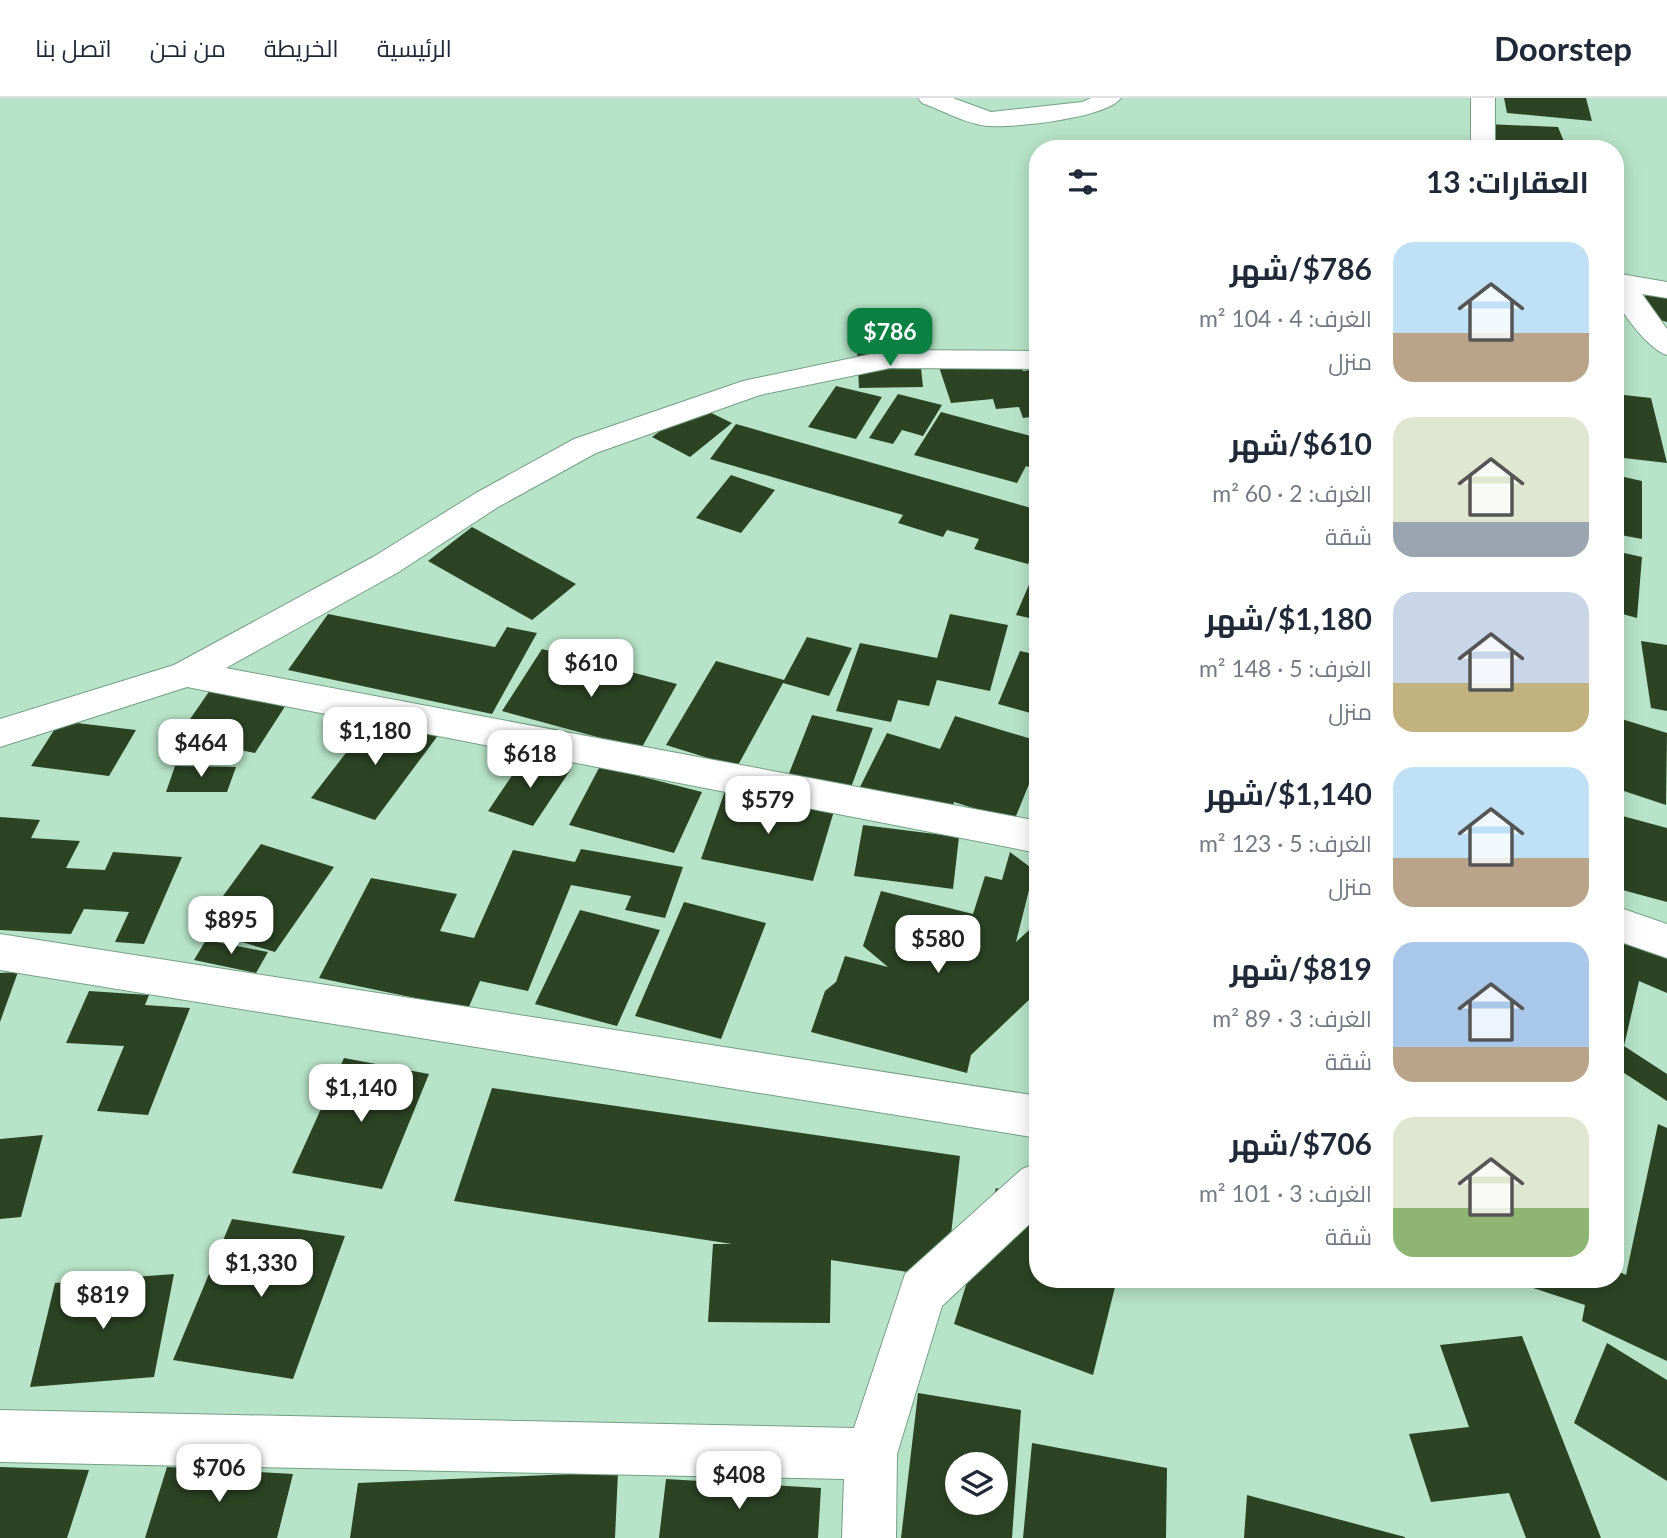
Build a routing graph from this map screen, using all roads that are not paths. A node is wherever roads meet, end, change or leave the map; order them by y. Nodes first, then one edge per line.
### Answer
1 (930, 98) edge
2 (1109, 98) edge
3 (1483, 98) edge
4 (1483, 140) edge
5 (1624, 282) edge
6 (1667, 289) edge
7 (1624, 290) edge
8 (1667, 346) edge
9 (1029, 360) edge
10 (187, 674) junction
11 (0, 733) edge
12 (1029, 834) edge
13 (1624, 926) edge
14 (1667, 941) edge
15 (0, 952) edge
16 (1029, 1115) edge
17 (1029, 1193) edge
18 (0, 1436) edge
19 (871, 1454) junction
20 (869, 1538) edge

1 - 2 street
3 - 4 street
5 - 6 street
7 - 8 street
9 - 10 street
10 - 11 street
10 - 12 street
13 - 14 street
15 - 16 street
17 - 19 street
18 - 19 street
19 - 20 street

